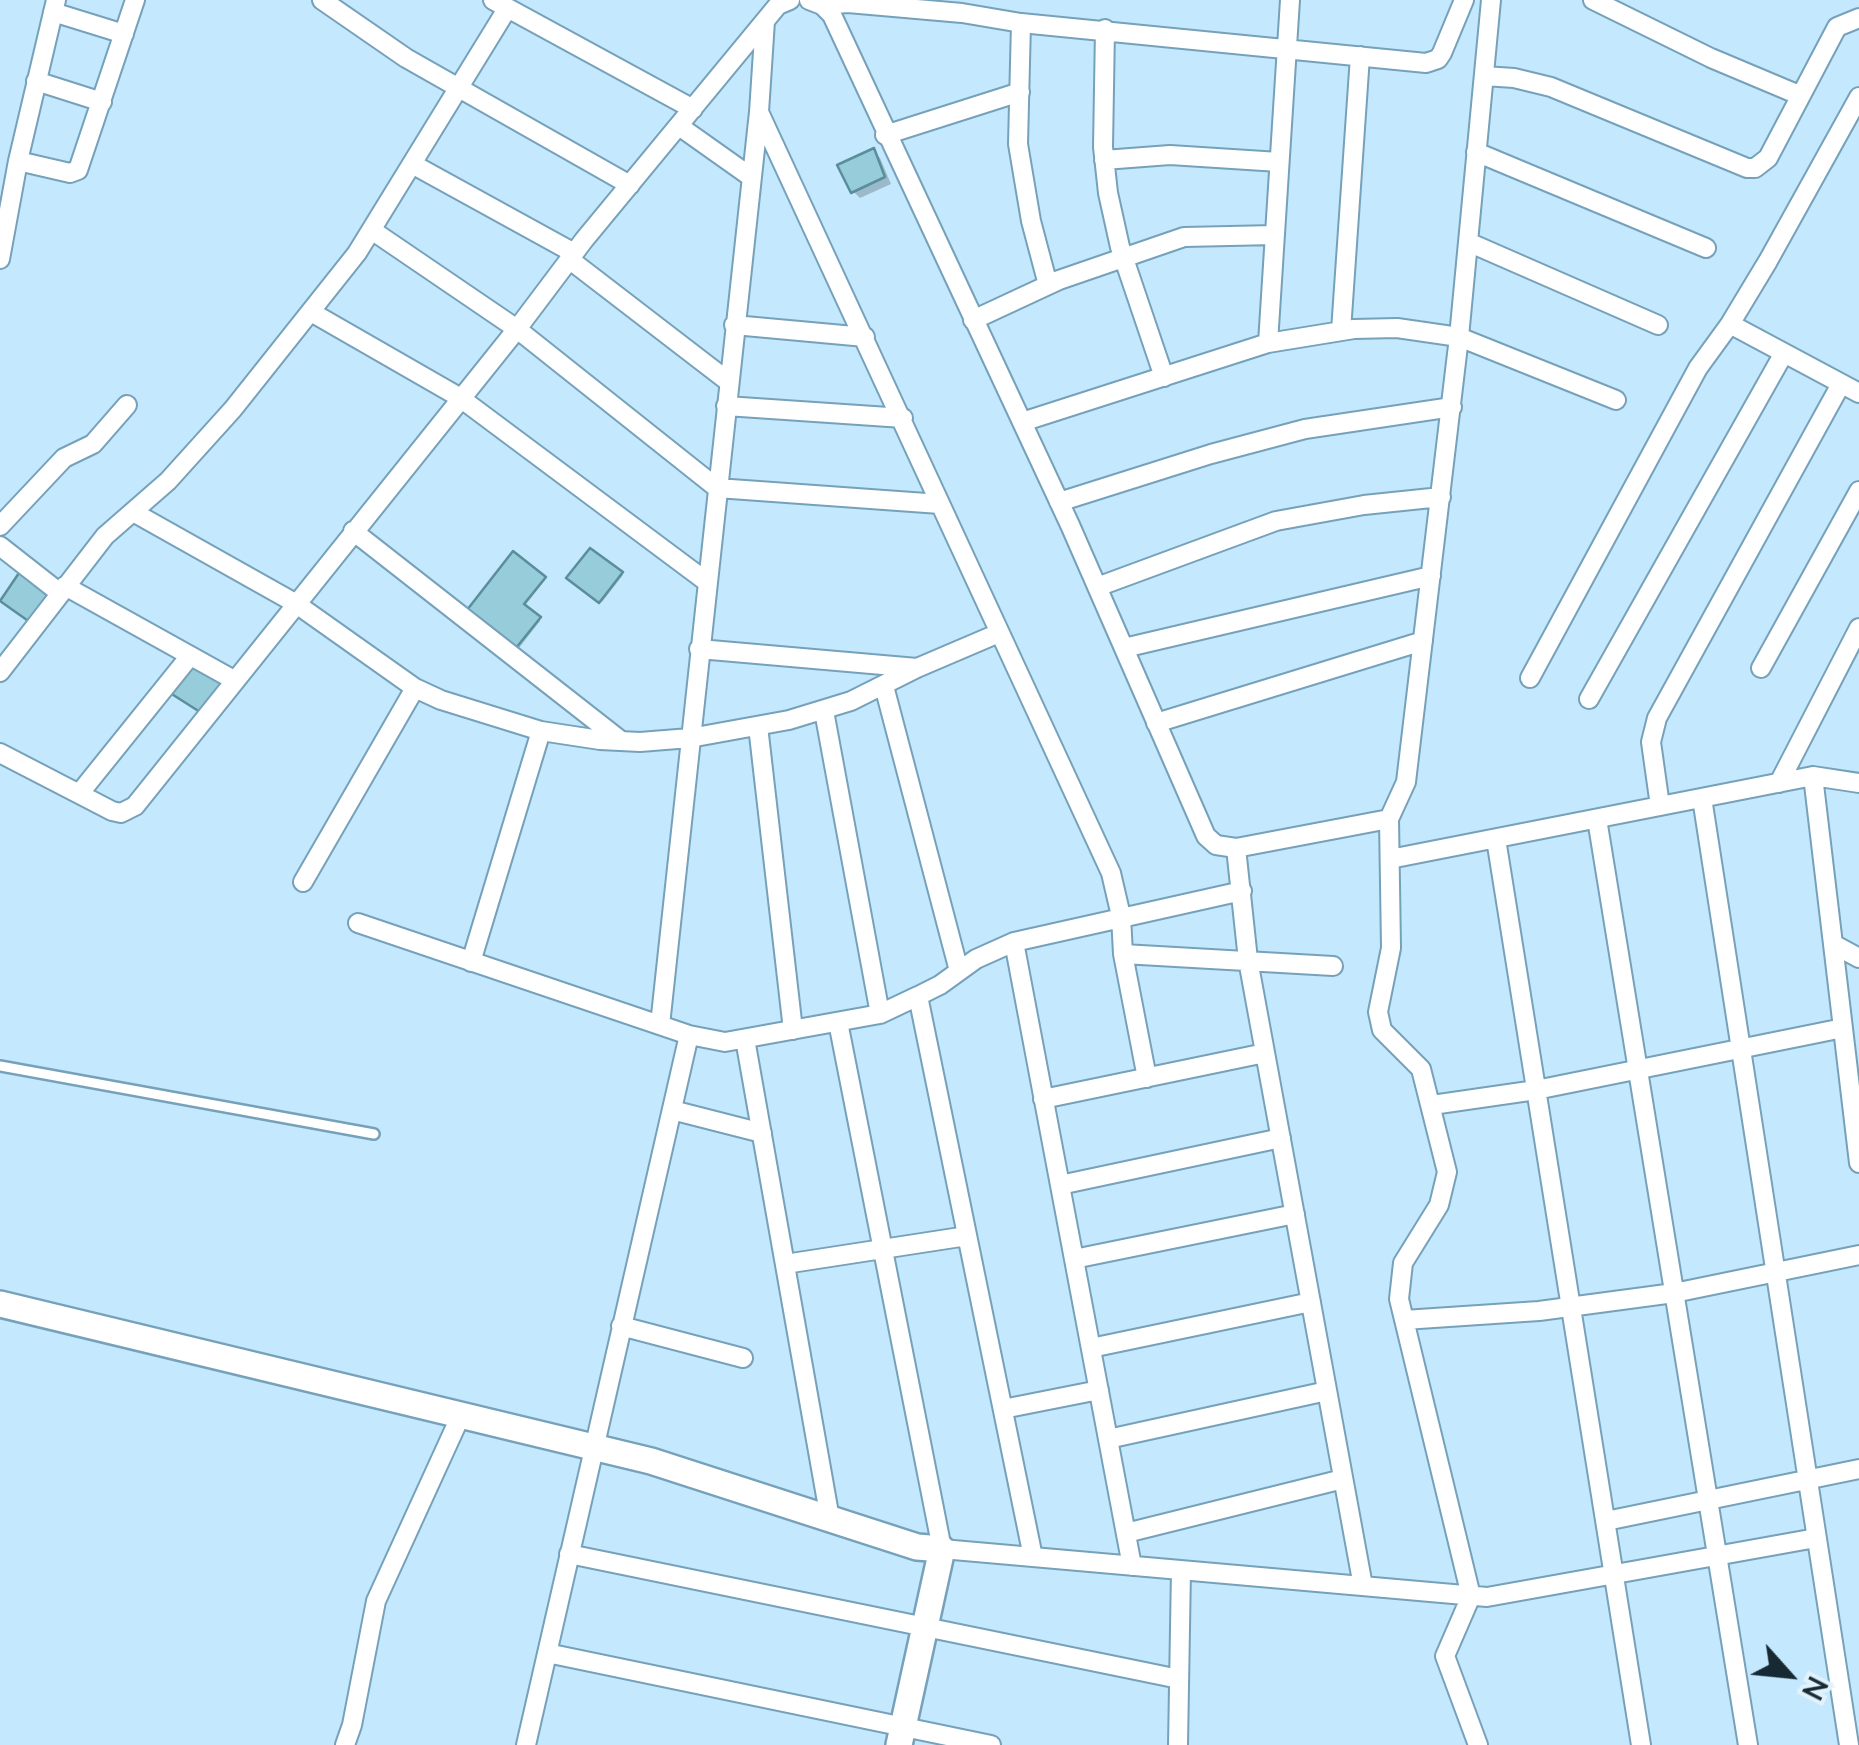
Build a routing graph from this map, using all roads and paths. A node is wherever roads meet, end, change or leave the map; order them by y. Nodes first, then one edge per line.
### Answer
1 (135, 0) edge
2 (322, 0) edge
3 (790, 0) edge
4 (1016, 0) edge
5 (1290, 0) edge
6 (1464, 0) edge
7 (1490, 0) edge
8 (1593, 0) edge
9 (816, 2) edge
10 (849, 2) edge
11 (500, 4) edge
12 (55, 6) edge
13 (963, 6) edge
14 (1859, 18) edge
15 (766, 21) junction
16 (1017, 22) junction
17 (1105, 29) junction
18 (124, 34) junction
19 (1286, 47) junction
20 (1360, 56) junction
21 (1484, 76) junction
22 (36, 81) junction
23 (461, 87) junction
24 (1020, 92) junction
25 (1799, 95) junction
26 (1859, 97) edge
27 (102, 102) junction
28 (692, 109) junction
29 (759, 112) junction
30 (678, 126) junction
31 (885, 135) junction
32 (1476, 152) junction
33 (1104, 160) junction
34 (18, 162) junction
35 (1279, 162) junction
36 (414, 164) junction
37 (751, 177) junction
38 (630, 185) junction
39 (373, 231) junction
40 (1275, 235) junction
41 (1468, 242) junction
42 (1706, 248) dead end
43 (572, 256) junction
44 (1123, 256) junction
45 (0, 258) edge
46 (1048, 285) junction
47 (311, 312) junction
48 (973, 320) junction
49 (1730, 324) junction
50 (734, 325) junction
51 (1658, 325) dead end
52 (517, 329) junction
53 (1340, 331) junction
54 (864, 336) junction
55 (1459, 337) junction
56 (1268, 344) junction
57 (1784, 352) junction
58 (1164, 377) junction
59 (728, 382) junction
60 (1841, 384) junction
61 (1859, 394) edge
62 (460, 398) junction
63 (1616, 400) dead end
64 (127, 405) dead end
65 (726, 406) junction
66 (1452, 407) junction
67 (903, 418) junction
68 (1022, 422) junction
69 (717, 488) junction
70 (1859, 491) edge
71 (1441, 497) junction
72 (1059, 502) junction
73 (940, 504) junction
74 (133, 512) junction
75 (0, 526) edge
76 (353, 532) junction
77 (0, 546) edge
78 (1431, 576) junction
79 (706, 582) junction
80 (1097, 587) junction
81 (62, 590) junction
82 (295, 604) junction
83 (1859, 628) edge
84 (999, 634) junction
85 (1423, 641) junction
86 (1124, 648) junction
87 (699, 649) junction
88 (190, 656) junction
89 (917, 668) junction
90 (1761, 668) dead end
91 (0, 672) edge
92 (1530, 678) dead end
93 (234, 680) junction
94 (884, 686) junction
95 (414, 688) junction
96 (1590, 698) dead end
97 (824, 711) junction
98 (1156, 724) junction
99 (758, 726) junction
100 (541, 731) junction
101 (690, 738) junction
102 (621, 741) junction
103 (0, 753) edge
104 (1813, 776) junction
105 (1779, 783) junction
106 (1859, 783) edge
107 (79, 794) junction
108 (1702, 798) junction
109 (1660, 806) junction
110 (1597, 819) junction
111 (1389, 820) junction
112 (1496, 838) junction
113 (1236, 848) junction
114 (1390, 859) junction
115 (303, 882) dead end
116 (1242, 891) junction
117 (1121, 916) junction
118 (358, 923) dead end
119 (1014, 942) junction
120 (1833, 944) junction
121 (1123, 954) junction
122 (1859, 958) edge
123 (1248, 960) junction
124 (472, 962) junction
125 (1334, 966) dead end
126 (959, 972) junction
127 (918, 996) junction
128 (880, 1014) junction
129 (838, 1022) junction
130 (660, 1026) junction
131 (1843, 1028) junction
132 (793, 1030) junction
133 (689, 1035) junction
134 (745, 1039) junction
135 (1740, 1048) junction
136 (1265, 1053) junction
137 (0, 1066) edge
138 (1638, 1069) junction
139 (1146, 1078) junction
140 (1536, 1090) junction
141 (1044, 1099) junction
142 (1432, 1105) junction
143 (672, 1110) junction
144 (762, 1133) junction
145 (374, 1134) dead end
146 (1281, 1138) junction
147 (1859, 1162) edge
148 (1060, 1185) junction
149 (1295, 1214) junction
150 (967, 1236) junction
151 (883, 1248) junction
152 (1859, 1255) edge
153 (1074, 1259) junction
154 (785, 1264) junction
155 (1775, 1272) junction
156 (1674, 1294) junction
157 (1311, 1302) junction
158 (1572, 1305) junction
159 (4, 1310) edge
160 (1404, 1320) junction
161 (621, 1326) junction
162 (1091, 1348) junction
163 (743, 1358) dead end
164 (1099, 1390) junction
165 (1327, 1392) junction
166 (1003, 1409) junction
167 (461, 1416) junction
168 (1108, 1439) junction
169 (592, 1447) junction
170 (1859, 1469) edge
171 (1343, 1479) junction
172 (1807, 1480) junction
173 (1708, 1500) junction
174 (830, 1519) junction
175 (1606, 1521) junction
176 (1126, 1533) junction
177 (1816, 1538) junction
178 (942, 1549) junction
179 (569, 1554) junction
180 (1717, 1556) junction
181 (1033, 1557) junction
182 (1132, 1566) junction
183 (1181, 1570) junction
184 (1614, 1574) junction
185 (1363, 1586) junction
186 (1471, 1596) junction
187 (925, 1627) junction
188 (546, 1653) junction
189 (1180, 1679) junction
190 (902, 1736) edge
191 (529, 1744) edge
192 (345, 1745) edge
193 (991, 1745) edge
194 (1178, 1745) edge
195 (1478, 1745) edge
196 (1641, 1745) edge
197 (1748, 1745) edge
198 (1849, 1745) edge

1 - 18 street
2 - 23 street
3 - 15 street
4 - 16 street
5 - 19 street
6 - 20 street
7 - 21 street
8 - 25 street
9 - 10 street
9 - 31 street
10 - 13 street
11 - 23 street
11 - 28 street
12 - 18 street
12 - 22 street
13 - 16 street
14 - 25 street
15 - 28 street
15 - 29 street
16 - 17 street
16 - 24 street
17 - 19 street
17 - 33 street
18 - 27 street
19 - 20 street
19 - 35 street
20 - 53 street
21 - 25 street
21 - 32 street
22 - 27 street
22 - 34 street
23 - 36 street
23 - 38 street
24 - 31 street
24 - 46 street
26 - 49 street
27 - 34 street
28 - 30 street
29 - 37 street
29 - 54 street
30 - 37 street
30 - 38 street
31 - 48 street
32 - 41 street
32 - 42 street
33 - 35 street
33 - 44 street
34 - 45 street
35 - 40 street
36 - 39 street
36 - 43 street
37 - 50 street
38 - 43 street
39 - 47 street
39 - 52 street
40 - 44 street
40 - 56 street
41 - 51 street
41 - 55 street
43 - 52 street
43 - 59 street
44 - 46 street
44 - 58 street
46 - 48 street
47 - 62 street
47 - 74 street
48 - 68 street
49 - 57 street
49 - 92 street
50 - 54 street
50 - 59 street
52 - 62 street
52 - 69 street
53 - 55 street
53 - 56 street
54 - 67 street
55 - 63 street
55 - 66 street
56 - 58 street
57 - 60 street
57 - 96 street
58 - 68 street
59 - 65 street
60 - 61 street
60 - 109 street
62 - 76 street
62 - 79 street
64 - 75 street
65 - 67 street
65 - 69 street
66 - 71 street
66 - 72 street
67 - 73 street
68 - 72 street
69 - 73 street
69 - 79 street
70 - 90 street
71 - 78 street
71 - 80 street
72 - 80 street
73 - 84 street
74 - 81 street
74 - 82 street
76 - 82 street
76 - 102 street
77 - 81 street
78 - 85 street
78 - 86 street
79 - 87 street
80 - 86 street
81 - 88 street
81 - 91 street
82 - 93 street
82 - 95 street
83 - 105 street
84 - 89 street
84 - 117 street
85 - 98 street
85 - 111 street
86 - 98 street
87 - 89 street
87 - 101 street
88 - 93 street
88 - 107 street
89 - 94 street
93 - 107 street
94 - 97 street
94 - 126 street
95 - 100 street
95 - 115 street
97 - 99 street
97 - 128 street
98 - 113 street
99 - 101 street
99 - 132 street
100 - 102 street
100 - 124 street
101 - 102 street
101 - 130 street
103 - 107 street
104 - 105 street
104 - 106 street
104 - 120 street
105 - 108 street
108 - 109 street
108 - 135 street
109 - 110 street
110 - 112 street
110 - 138 street
111 - 113 street
111 - 114 street
112 - 114 street
112 - 140 street
113 - 116 street
114 - 142 street
116 - 117 street
116 - 123 street
117 - 119 street
117 - 121 street
118 - 124 street
119 - 126 street
119 - 141 street
120 - 122 street
120 - 131 street
121 - 123 street
121 - 139 street
123 - 125 street
123 - 136 street
124 - 130 street
126 - 127 street
127 - 128 street
127 - 150 street
128 - 129 street
129 - 132 street
129 - 151 street
130 - 133 street
131 - 135 street
131 - 147 street
132 - 134 street
133 - 134 street
133 - 143 street
134 - 144 street
135 - 138 street
135 - 155 street
136 - 139 street
136 - 146 street
137 - 145 lane
138 - 140 street
138 - 156 street
139 - 141 street
140 - 142 street
140 - 158 street
141 - 148 street
142 - 160 street
143 - 144 street
143 - 161 street
144 - 154 street
146 - 148 street
146 - 149 street
148 - 153 street
149 - 153 street
149 - 157 street
150 - 151 street
150 - 166 street
151 - 154 street
151 - 178 street
152 - 155 street
153 - 162 street
154 - 174 street
155 - 156 street
155 - 172 street
156 - 158 street
156 - 173 street
157 - 162 street
157 - 165 street
158 - 160 street
158 - 175 street
159 - 167 street
160 - 186 street
161 - 163 street
161 - 169 street
162 - 164 street
164 - 166 street
164 - 168 street
165 - 168 street
165 - 171 street
166 - 181 street
167 - 169 street
167 - 192 street
168 - 176 street
169 - 174 street
169 - 179 street
170 - 172 street
171 - 176 street
171 - 185 street
172 - 173 street
172 - 177 street
173 - 175 street
173 - 180 street
174 - 178 street
175 - 184 street
176 - 182 street
177 - 180 street
177 - 198 street
178 - 181 street
178 - 187 street
179 - 187 street
179 - 188 street
180 - 184 street
180 - 197 street
181 - 182 street
182 - 183 street
183 - 185 street
183 - 189 street
184 - 186 street
184 - 196 street
185 - 186 street
186 - 195 street
187 - 189 street
187 - 190 street
188 - 190 street
188 - 191 street
189 - 194 street
190 - 193 street

